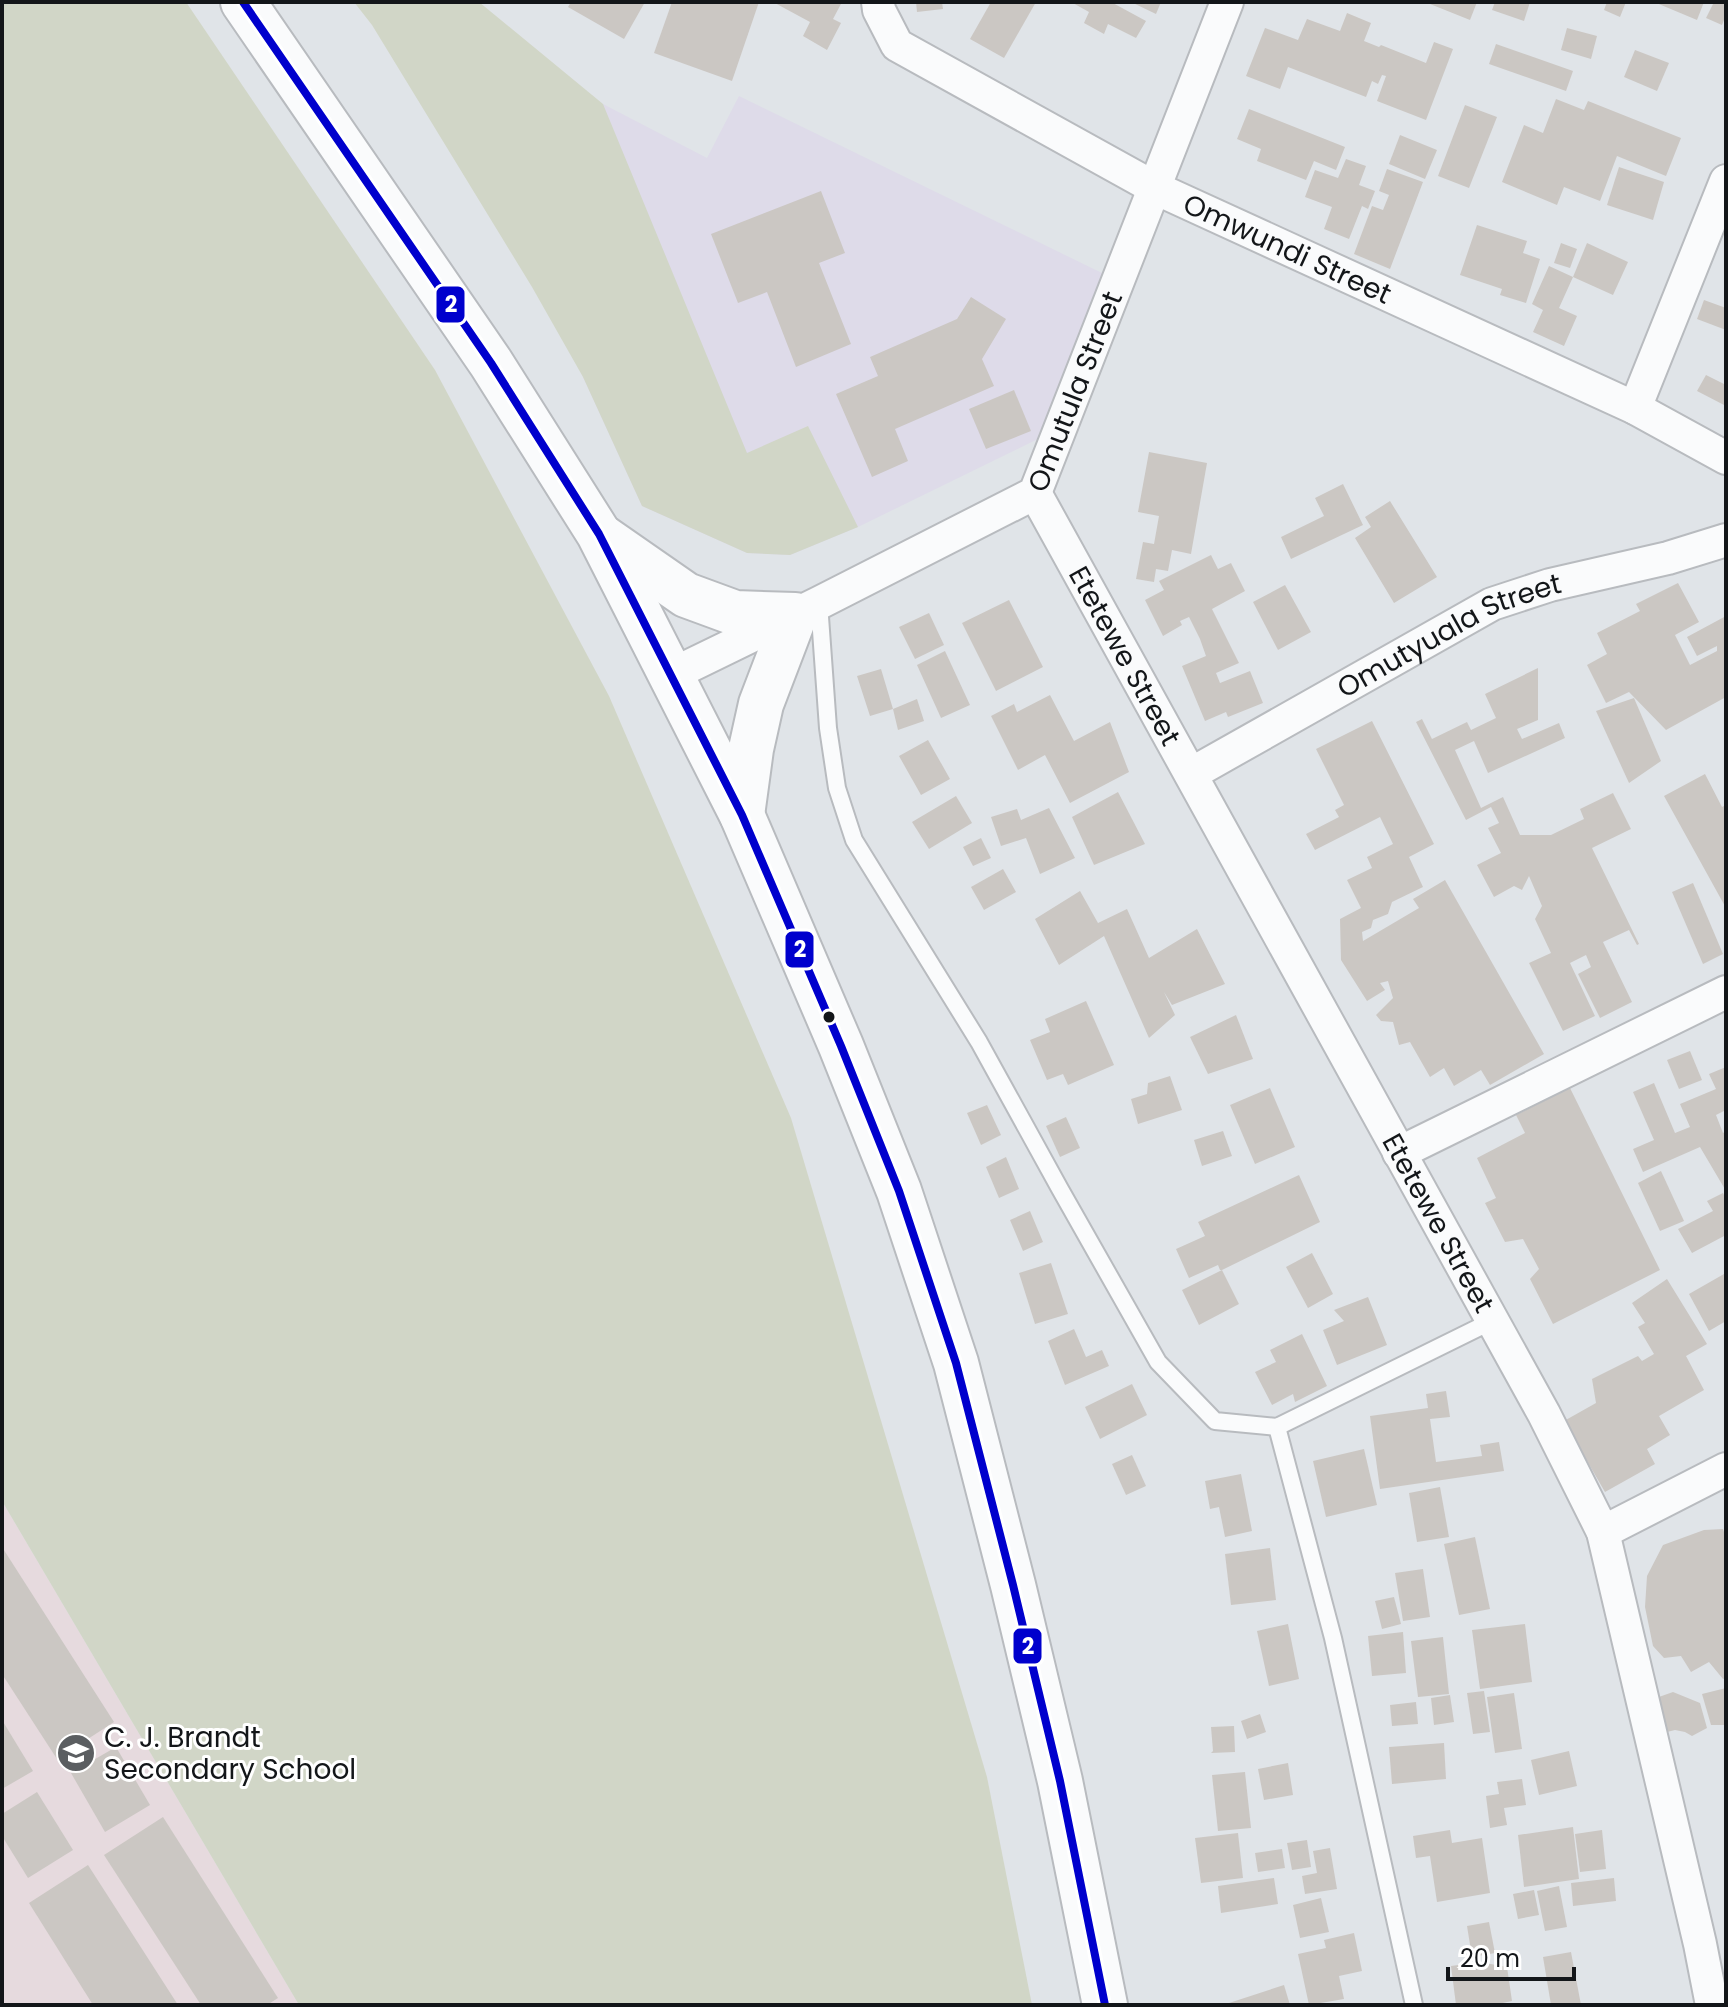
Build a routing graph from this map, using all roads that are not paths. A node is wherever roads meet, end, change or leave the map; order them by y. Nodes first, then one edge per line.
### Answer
1 (243, 2) edge
2 (878, 2) edge
3 (1227, 2) edge
4 (1726, 181) edge
5 (1155, 188) junction
6 (1635, 408) junction
7 (1726, 458) edge
8 (1035, 493) junction
9 (599, 534) junction
10 (1726, 540) edge
11 (807, 609) junction
12 (671, 675) junction
13 (1191, 774) junction
14 (742, 815) junction
15 (1726, 992) edge
16 (1399, 1153) junction
17 (1492, 1321) junction
18 (1277, 1427) junction
19 (1726, 1469) edge
20 (1603, 1532) junction
21 (1713, 1941) edge
22 (1105, 2005) edge
23 (1414, 2005) edge
24 (1712, 2005) edge

1 - 9 main road
2 - 5 street, Omwundi Street
3 - 5 street, Omutula Street
4 - 6 street
5 - 6 street, Omwundi Street
5 - 8 street, Omutula Street
6 - 7 street, Omwundi Street
8 - 11 street, Omutula Street
8 - 13 street, Etetewe Street
9 - 11 main road
9 - 12 main road
10 - 13 street, Omutyuala Street
11 - 12 street, Omutula Street
11 - 14 main road
11 - 18 lane
12 - 14 main road
13 - 16 street, Etetewe Street
14 - 22 main road
15 - 16 street
16 - 17 street, Etetewe Street
17 - 18 lane
17 - 20 street, Etetewe Street
18 - 23 lane
19 - 20 street
20 - 21 street, Etetewe Street
21 - 24 street, Etetewe Street

